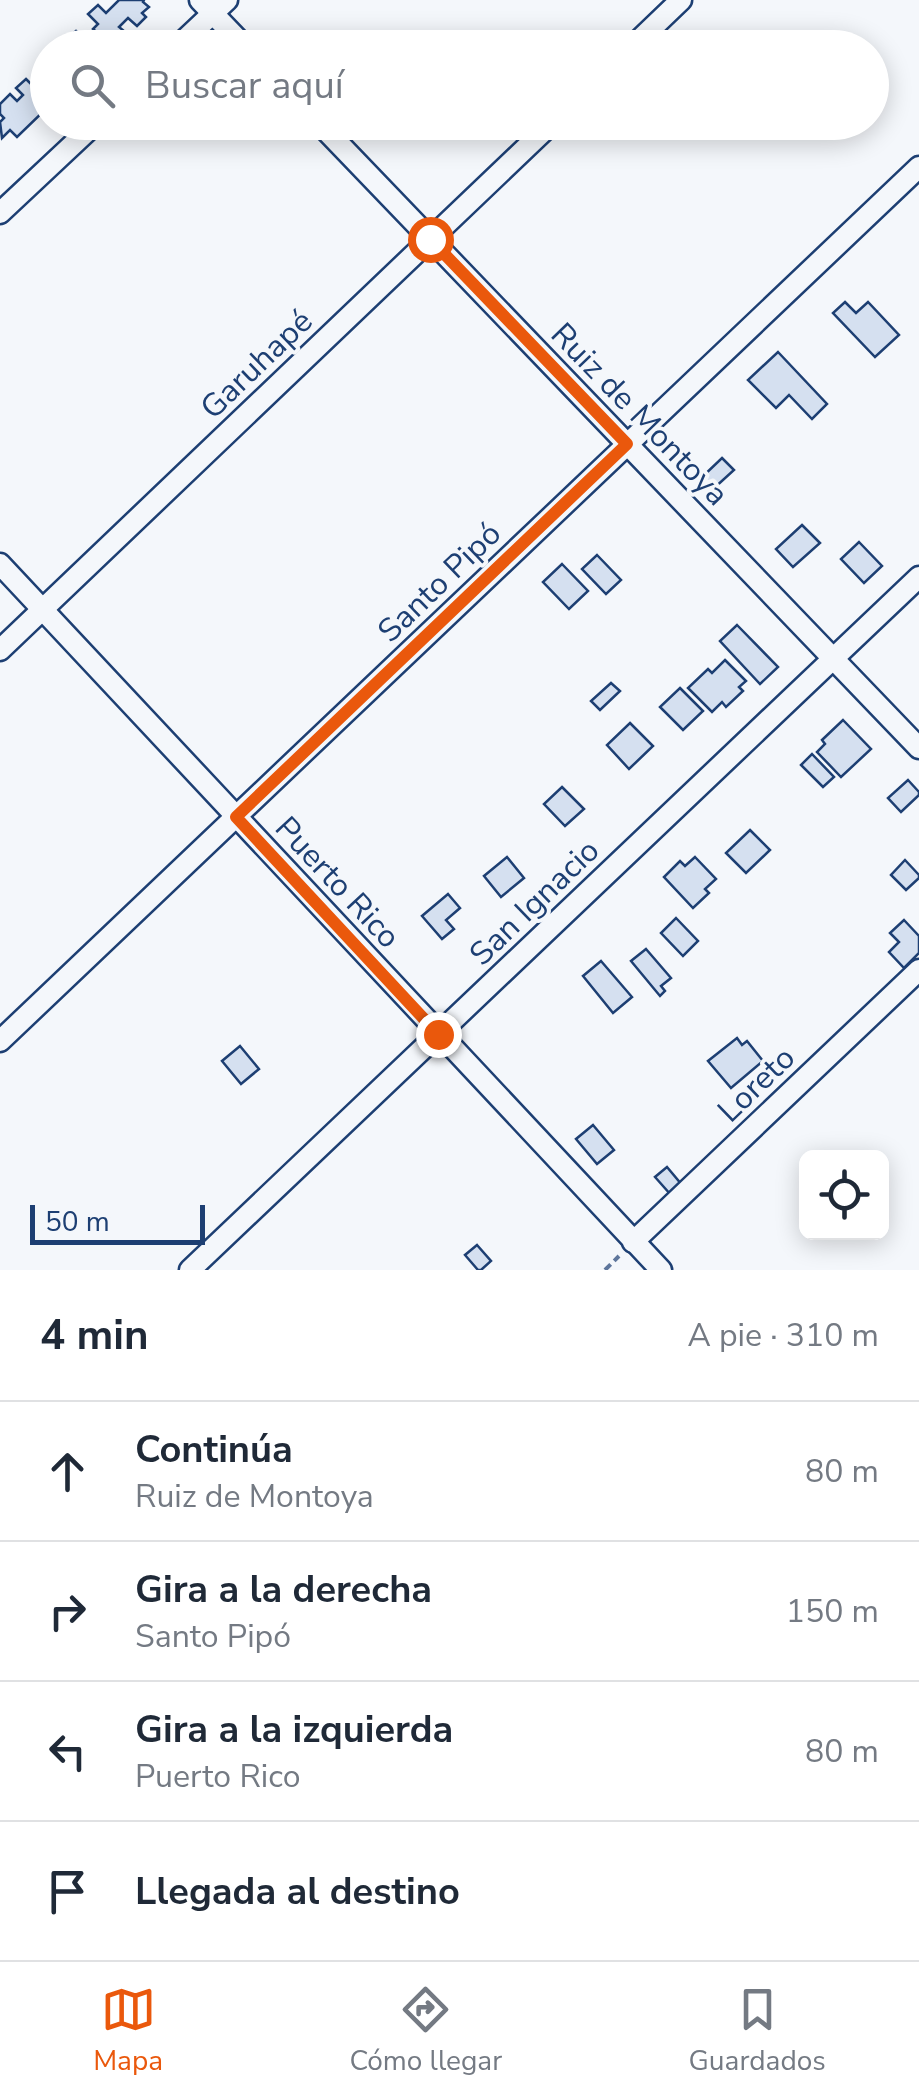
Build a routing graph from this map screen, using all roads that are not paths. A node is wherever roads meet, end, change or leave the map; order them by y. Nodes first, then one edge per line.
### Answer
1 (681, 0) edge
2 (213, 4) edge
3 (191, 30) edge
4 (232, 30) edge
5 (650, 30) edge
6 (77, 140) edge
7 (335, 140) edge
8 (533, 140) edge
9 (919, 167) edge
10 (0, 214) edge
11 (430, 239) junction
12 (627, 444) junction
13 (0, 564) edge
14 (919, 577) edge
15 (42, 609) junction
16 (0, 650) edge
17 (833, 659) junction
18 (919, 748) edge
19 (236, 817) junction
20 (919, 970) edge
21 (438, 1034) junction
22 (0, 1041) edge
23 (633, 1242) junction
24 (190, 1270) edge
25 (661, 1270) edge

1 - 5 street
2 - 3 street
2 - 4 street
6 - 10 street
7 - 11 street, Ruiz de Montoya
8 - 11 street, Garuhapé
9 - 12 street, Santo Pipó
11 - 12 street, Ruiz de Montoya
11 - 15 street, Garuhapé
12 - 17 street, Ruiz de Montoya
12 - 19 street, Santo Pipó
13 - 15 street, Puerto Rico
14 - 17 street, San Ignacio
15 - 16 street, Garuhapé
15 - 19 street, Puerto Rico
17 - 18 street, Ruiz de Montoya
17 - 21 street, San Ignacio
19 - 21 street, Puerto Rico
19 - 22 street, Santo Pipó
20 - 23 street, Loreto
21 - 23 street, Puerto Rico
21 - 24 street, San Ignacio
23 - 25 street, Puerto Rico

